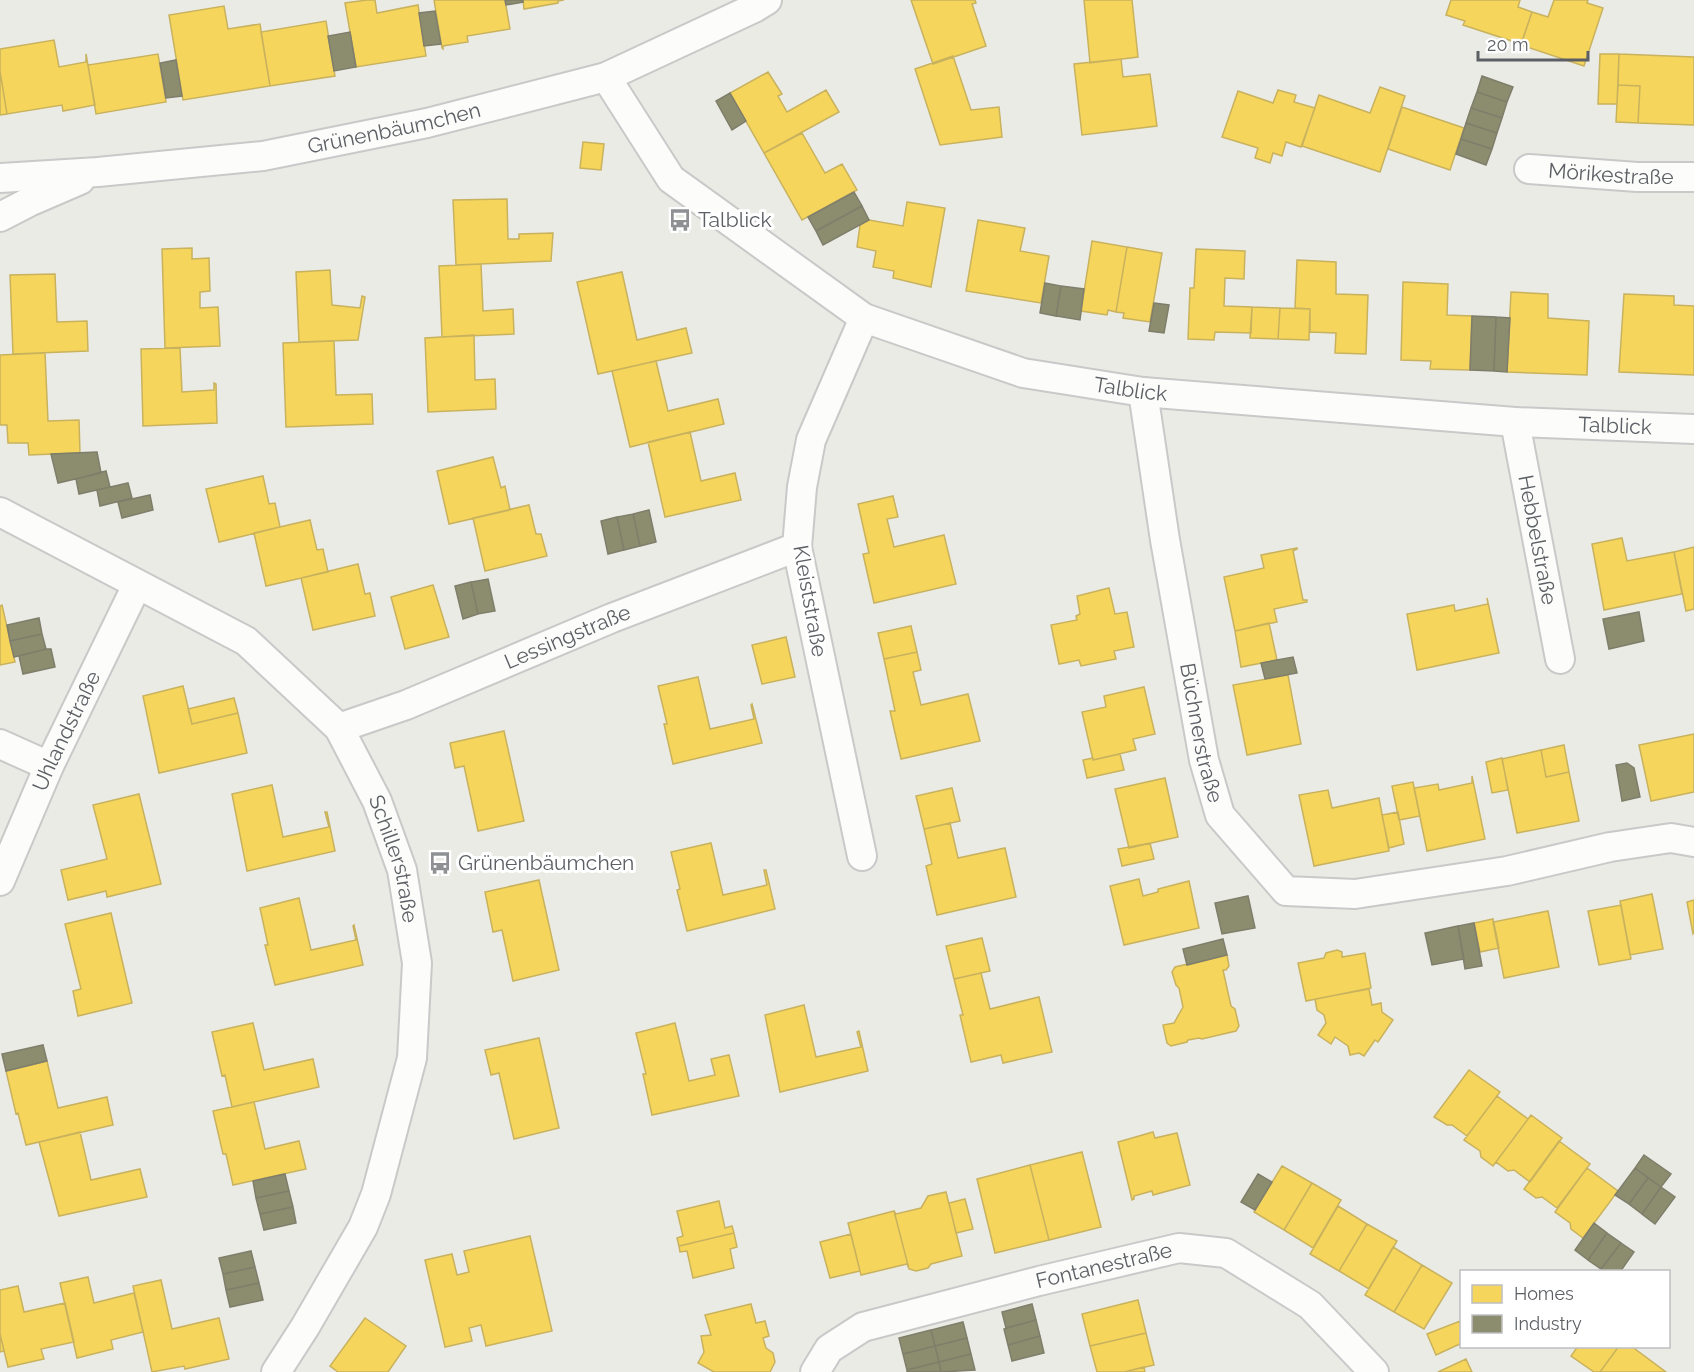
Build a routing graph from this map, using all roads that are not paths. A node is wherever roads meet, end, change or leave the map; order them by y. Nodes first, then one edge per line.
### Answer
1 (767, 0) edge
2 (606, 76) junction
3 (1529, 169) dead end
4 (98, 172) junction
5 (1694, 177) edge
6 (0, 178) edge
7 (0, 218) edge
8 (864, 318) junction
9 (1143, 392) junction
10 (1515, 422) junction
11 (1694, 429) edge
12 (0, 512) edge
13 (797, 547) junction
14 (137, 585) junction
15 (1560, 658) dead end
16 (339, 728) junction
17 (0, 744) edge
18 (49, 766) junction
19 (1694, 842) edge
20 (862, 856) dead end
21 (0, 881) edge
22 (276, 1372) edge
23 (815, 1372) edge
24 (1374, 1372) edge

1 - 2 street, Grünenbäumchen
2 - 4 street, Grünenbäumchen
2 - 8 street, Talblick
3 - 5 street, Mörikestraße
4 - 6 street, Grünenbäumchen
4 - 7 street
8 - 9 street, Talblick
8 - 13 street, Kleiststraße
9 - 10 street, Talblick
9 - 19 street, Büchnerstraße
10 - 11 street, Talblick
10 - 15 street, Hebbelstraße
12 - 14 street, Schillerstraße
13 - 16 street, Lessingstraße
13 - 20 street, Kleiststraße
14 - 16 street, Schillerstraße
14 - 18 street, Uhlandstraße
16 - 22 street, Schillerstraße
17 - 18 street
18 - 21 street, Uhlandstraße
23 - 24 street, Fontanestraße

